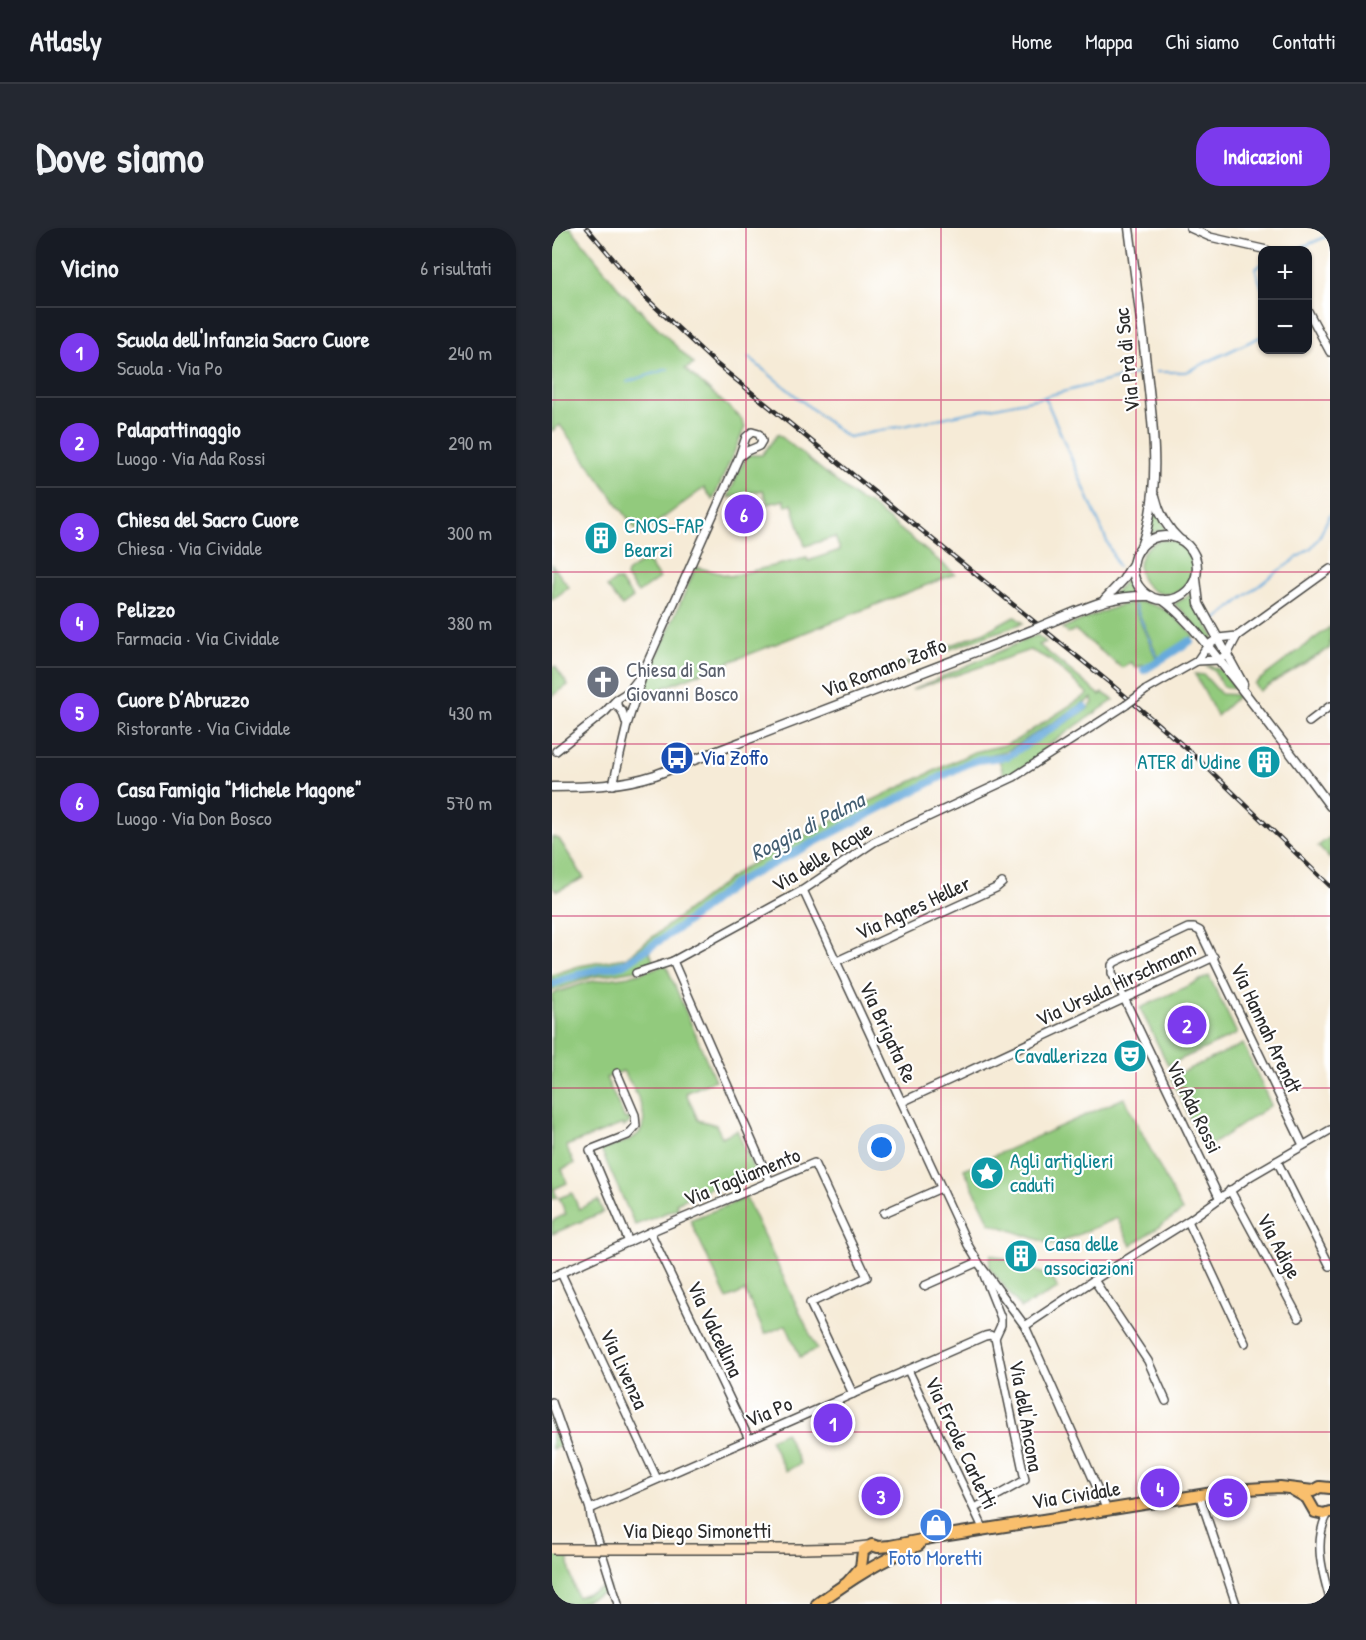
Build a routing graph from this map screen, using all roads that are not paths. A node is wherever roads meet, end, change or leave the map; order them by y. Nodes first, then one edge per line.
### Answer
1 (1130, 228) edge
2 (1190, 228) edge
3 (1258, 248) edge
4 (1312, 318) edge
5 (1330, 352) edge
6 (739, 457) dead end
7 (1153, 488) junction
8 (1182, 541) junction
9 (1140, 549) junction
10 (1135, 560) junction
11 (1330, 570) edge
12 (1196, 576) junction
13 (1151, 597) junction
14 (1105, 600) junction
15 (1163, 600) junction
16 (1238, 636) junction
17 (1218, 638) junction
18 (1208, 645) junction
19 (1228, 653) junction
20 (1219, 660) junction
21 (1197, 661) junction
22 (645, 668) junction
23 (625, 694) junction
24 (617, 699) junction
25 (1252, 700) junction
26 (634, 701) junction
27 (1330, 706) edge
28 (632, 710) junction
29 (621, 711) junction
30 (605, 712) junction
31 (1309, 722) dead end
32 (627, 725) junction
33 (556, 751) dead end
34 (552, 781) edge
35 (614, 782) junction
36 (552, 787) edge
37 (1330, 806) edge
38 (1002, 883) dead end
39 (803, 890) junction
40 (1214, 957) junction
41 (673, 961) junction
42 (837, 961) junction
43 (636, 973) dead end
44 (1124, 999) junction
45 (617, 1073) dead end
46 (902, 1102) junction
47 (1330, 1130) edge
48 (1303, 1145) junction
49 (1277, 1161) junction
50 (770, 1182) junction
51 (941, 1188) junction
52 (1230, 1190) junction
53 (1219, 1197) junction
54 (884, 1213) dead end
55 (1188, 1221) junction
56 (651, 1232) junction
57 (629, 1242) junction
58 (979, 1264) junction
59 (1330, 1266) edge
60 (561, 1273) junction
61 (552, 1277) edge
62 (1094, 1280) junction
63 (924, 1286) dead end
64 (998, 1288) junction
65 (990, 1292) junction
66 (1015, 1310) junction
67 (1000, 1317) junction
68 (1299, 1318) dead end
69 (1025, 1326) junction
70 (994, 1338) junction
71 (1245, 1343) dead end
72 (908, 1370) junction
73 (853, 1394) junction
74 (1166, 1401) dead end
75 (552, 1402) edge
76 (749, 1439) junction
77 (657, 1479) junction
78 (1289, 1488) junction
79 (1330, 1488) edge
80 (1313, 1491) junction
81 (1199, 1494) junction
82 (1312, 1507) junction
83 (975, 1508) junction
84 (590, 1509) junction
85 (1107, 1510) junction
86 (1329, 1513) edge
87 (1322, 1526) junction
88 (984, 1530) junction
89 (942, 1536) junction
90 (873, 1546) junction
91 (843, 1548) junction
92 (552, 1549) edge
93 (862, 1560) junction
94 (879, 1563) junction
95 (848, 1582) junction
96 (1330, 1599) edge
97 (823, 1602) edge
98 (618, 1604) edge
99 (1236, 1604) edge

1 - 7 street, Via Prà di Sac
2 - 3 street
4 - 5 street
6 - 22 street
7 - 8 street, Via Prà di Sac
7 - 9 street, Via Prà di Sac
8 - 9 street
8 - 12 street
9 - 10 street
10 - 13 street
10 - 14 street, Via Romano Zoffo
11 - 16 street
12 - 15 street
12 - 17 street
13 - 14 street, Via Romano Zoffo
13 - 15 street
14 - 35 street, Via Romano Zoffo, bridge
15 - 18 street
16 - 17 street
16 - 19 street
17 - 18 street
17 - 19 street
18 - 20 street
18 - 21 street, Via delle Acque
19 - 20 street
19 - 25 street
20 - 21 street, Via delle Acque
20 - 25 street
21 - 39 street, Via delle Acque, bridge
22 - 23 street
22 - 26 street
23 - 24 street
23 - 26 street
24 - 29 street
24 - 30 street
25 - 37 street
26 - 28 street
27 - 31 street
28 - 29 street
28 - 32 street
29 - 30 street
29 - 32 street
30 - 33 street
32 - 35 street
34 - 35 street, Via Romano Zoffo
35 - 36 street, Via Romano Zoffo
38 - 42 street, Via Agnes Heller
39 - 41 street, Via delle Acque
39 - 42 street, Via Brigata Re
40 - 44 street, Via Ursula Hirschmann
40 - 44 street, Via Hannah Arendt
40 - 48 street, Via Hannah Arendt
41 - 43 street, Via delle Acque
41 - 50 street
42 - 46 street, Via Brigata Re
44 - 46 street, Via Ursula Hirschmann
44 - 53 street, Via Ada Rossi
45 - 57 street
46 - 51 street, Via Brigata Re
47 - 48 street
48 - 49 street
49 - 52 street
49 - 59 street
50 - 56 street, Via Tagliamento
50 - 73 street, Via Tagliamento
51 - 54 street
51 - 58 street, Via Brigata Re
52 - 53 street
52 - 68 street, Via Adige
53 - 55 street
55 - 62 street
55 - 71 street
56 - 57 street, Via Tagliamento
56 - 76 street, Via Valcellina
57 - 60 street, Via Tagliamento
58 - 63 street
58 - 64 street, Via Brigata Re
58 - 65 street, Via Brigata Re
60 - 61 street, Via Tagliamento
60 - 77 street, Via Livenza
62 - 69 street
62 - 74 street
64 - 65 street
64 - 66 street, Via Brigata Re
65 - 67 street, Via Brigata Re
66 - 67 street
66 - 69 street, Via Brigata Re
67 - 70 street
69 - 85 street, Via Brigata Re
70 - 72 street, Via Po
70 - 83 street, Via dell'Ancona
72 - 73 street, Via Po
72 - 83 street, Via Ercole Carletti
73 - 76 street, Via Po
75 - 84 street
76 - 77 street, Via Po
77 - 84 street, Via Po
78 - 80 main road, Via Cividale
78 - 81 main road, Via Cividale
78 - 82 main road
79 - 80 main road, Via Cividale
80 - 82 main road
81 - 85 main road, Via Cividale
81 - 99 street
82 - 86 main road
82 - 87 street
83 - 88 street, Via Ercole Carletti
84 - 98 street
85 - 88 main road, Via Cividale
86 - 87 street
87 - 96 street
88 - 89 main road, Via Cividale
89 - 90 main road, Via Cividale
89 - 94 main road, Via Cividale
90 - 91 main road, Via Diego Simonetti
90 - 93 main road, Via Cividale
90 - 94 main road
91 - 92 main road, Via Diego Simonetti, bridge
91 - 93 main road
93 - 94 main road
93 - 95 main road, Via Cividale
94 - 95 main road, Via Cividale
95 - 97 main road, Via Cividale

